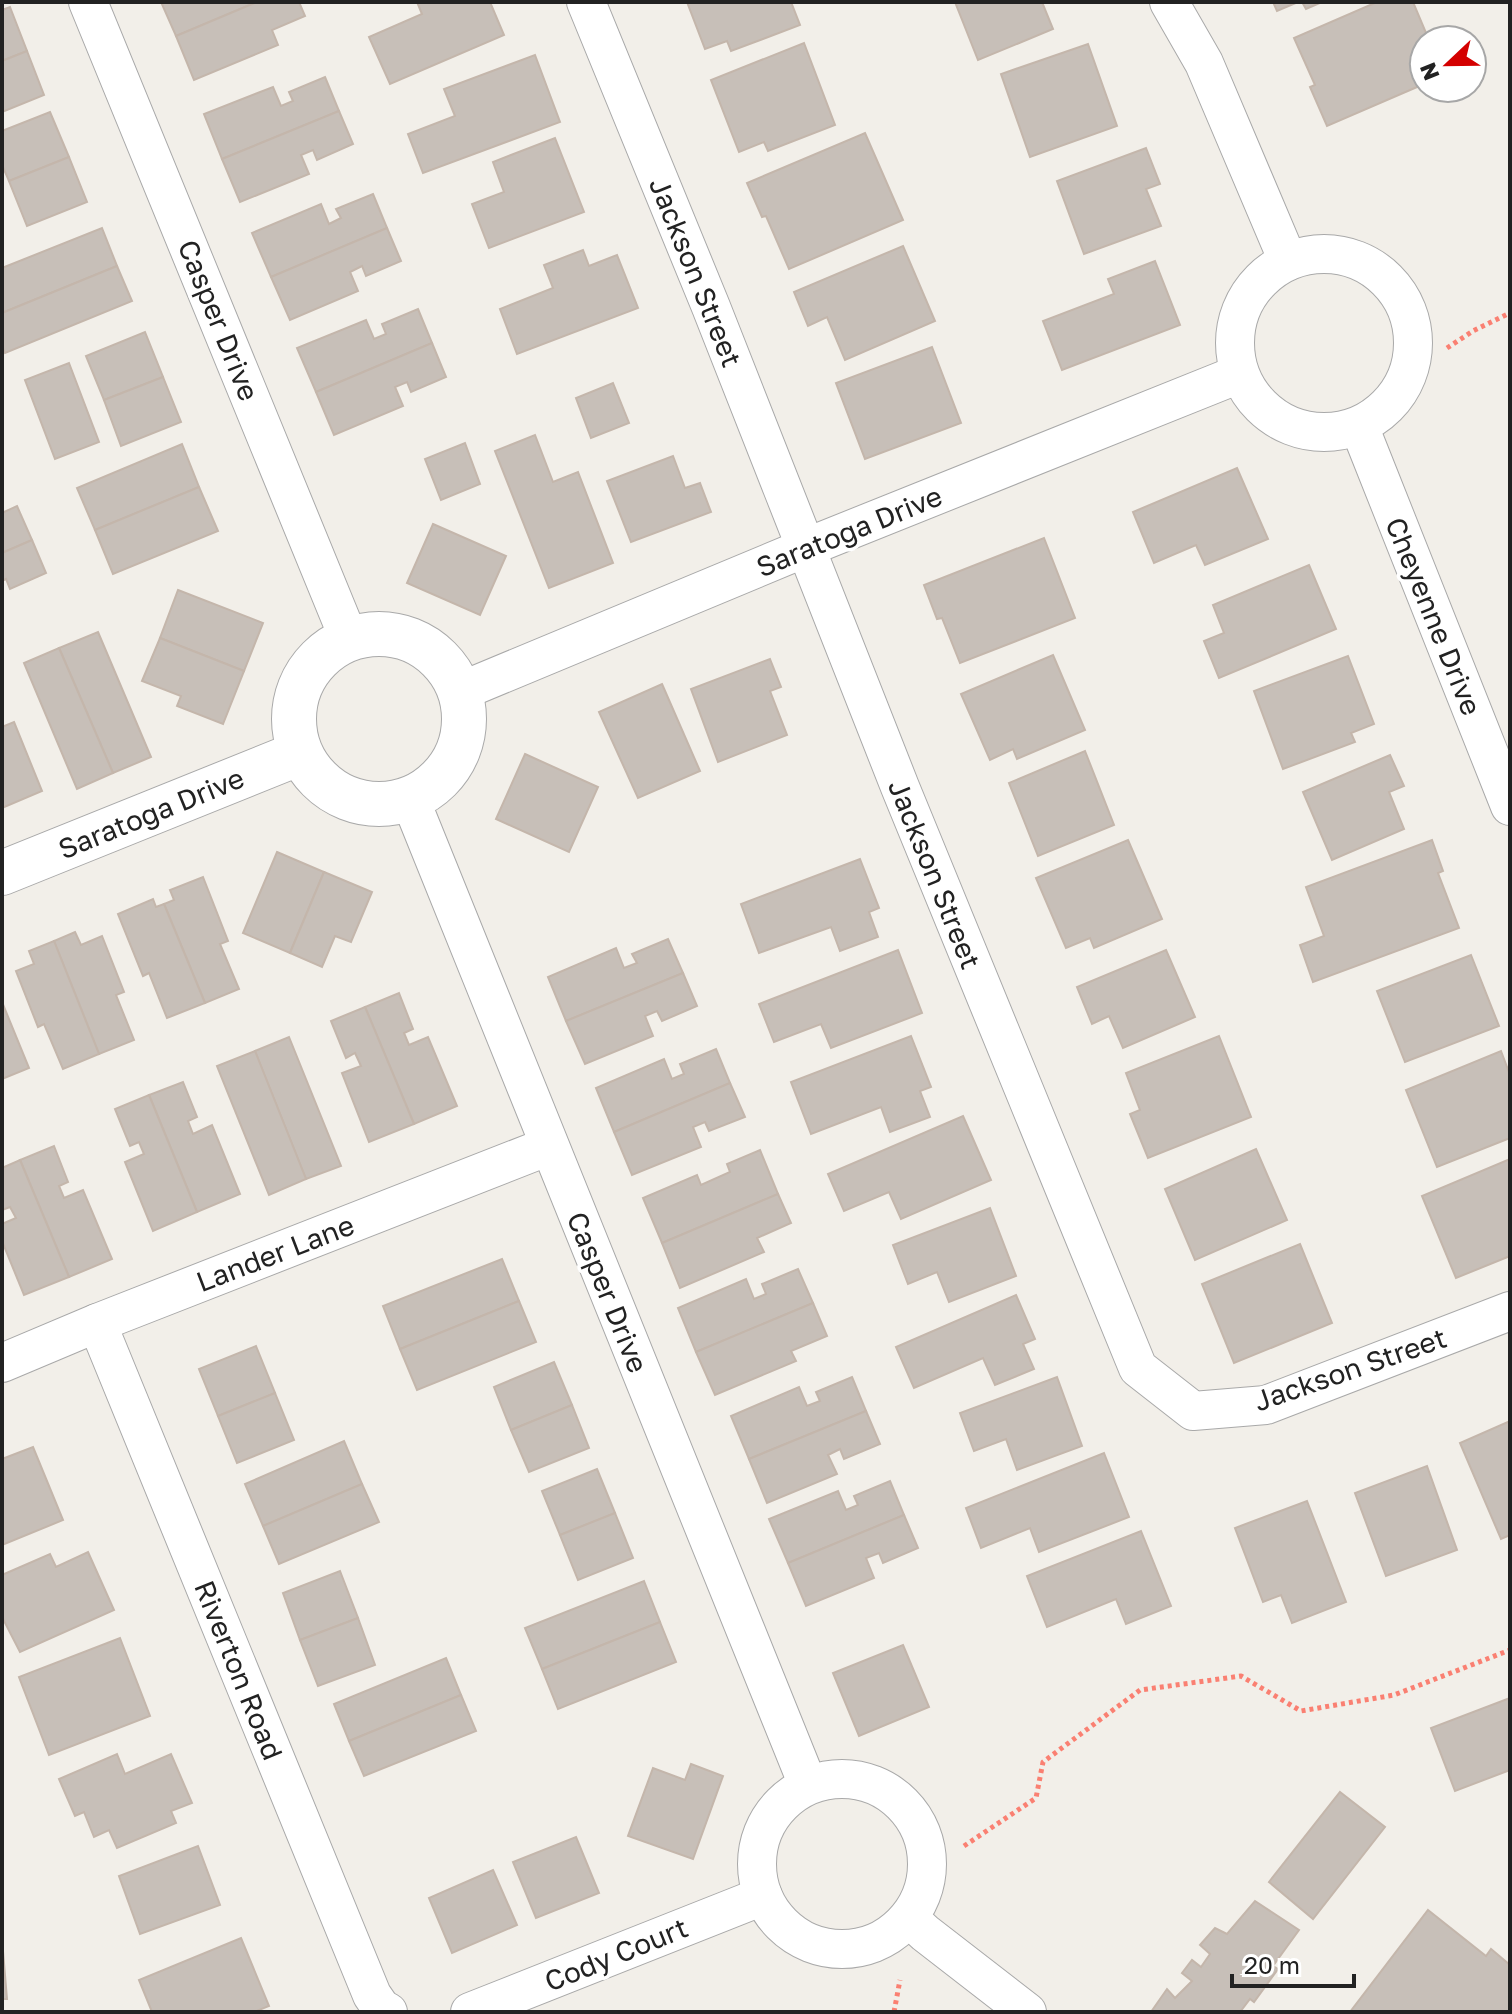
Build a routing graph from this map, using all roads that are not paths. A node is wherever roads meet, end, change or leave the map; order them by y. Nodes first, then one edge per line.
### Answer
1 (88, 2) edge
2 (586, 2) edge
3 (1169, 2) edge
4 (1288, 261) junction
5 (1239, 374) junction
6 (1359, 426) junction
7 (805, 548) junction
8 (349, 639) junction
9 (459, 692) junction
10 (300, 753) junction
11 (410, 799) junction
12 (1510, 806) edge
13 (2, 873) edge
14 (549, 1146) junction
15 (1510, 1311) edge
16 (97, 1323) junction
17 (2, 1363) edge
18 (808, 1785) junction
19 (763, 1896) junction
20 (909, 1918) junction
21 (388, 2012) edge
22 (470, 2012) edge
23 (1027, 2012) edge

1 - 8 street, Casper Drive
2 - 7 street, Jackson Street
3 - 4 street
4 - 5 street
4 - 6 street
5 - 6 street
5 - 7 street, Saratoga Drive
6 - 12 street, Cheyenne Drive
7 - 9 street, Saratoga Drive
7 - 15 street, Jackson Street
8 - 9 street
8 - 10 street
9 - 11 street
10 - 11 street
10 - 13 street, Saratoga Drive
11 - 14 street, Casper Drive
14 - 16 street, Lander Lane
14 - 18 street, Casper Drive
16 - 17 street, Lander Lane
16 - 21 street, Riverton Road
18 - 19 street
18 - 20 street
19 - 20 street
19 - 22 street, Cody Court
20 - 23 street

